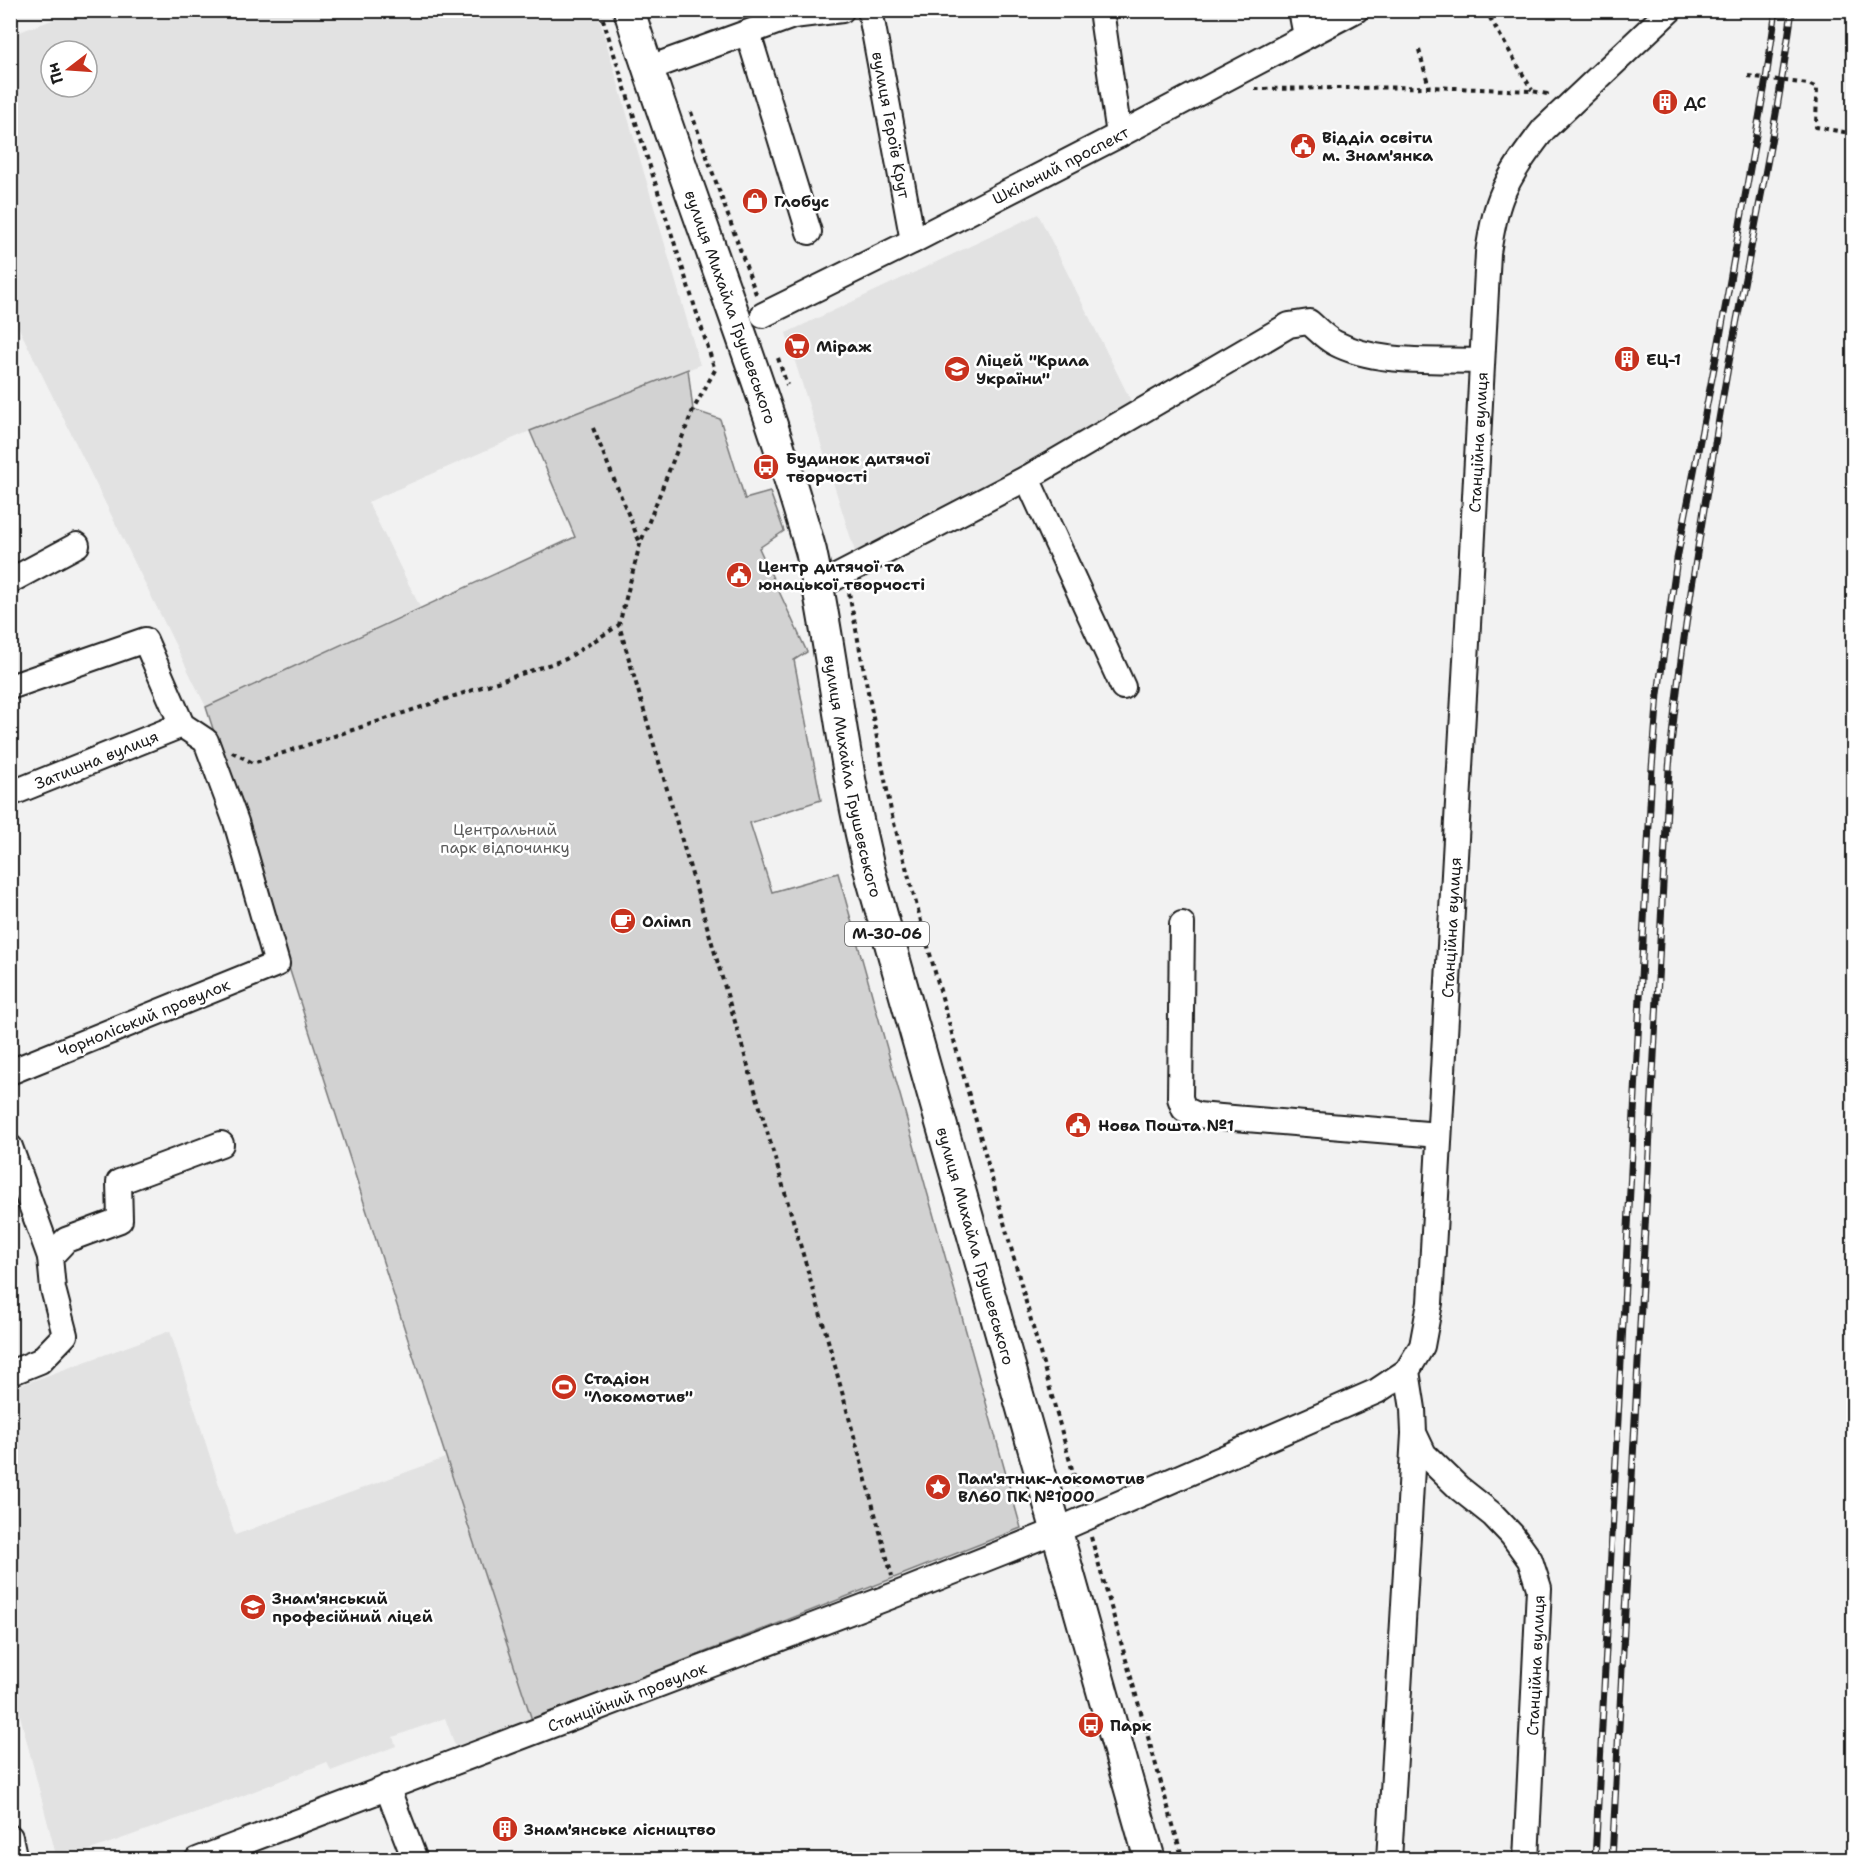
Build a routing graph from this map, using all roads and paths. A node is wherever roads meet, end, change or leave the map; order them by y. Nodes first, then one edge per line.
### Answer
1 (600, 10) edge
2 (629, 10) edge
3 (842, 10) edge
4 (870, 10) edge
5 (1101, 10) edge
6 (1301, 10) edge
7 (1356, 10) edge
8 (1670, 10) edge
9 (1490, 18) dead end
10 (747, 33) junction
11 (1306, 36) junction
12 (1419, 50) dead end
13 (647, 69) junction
14 (1748, 76) dead end
15 (1430, 87) junction
16 (1249, 89) dead end
17 (1532, 91) junction
18 (1541, 104) dead end
19 (1854, 128) edge
20 (1119, 135) junction
21 (809, 232) dead end
22 (913, 241) junction
23 (763, 315) dead end
24 (1482, 361) junction
25 (593, 428) dead end
26 (1028, 478) junction
27 (640, 544) junction
28 (77, 545) dead end
29 (846, 573) junction
30 (10, 581) edge
31 (819, 586) junction
32 (619, 625) junction
33 (10, 687) edge
34 (1124, 687) dead end
35 (182, 725) junction
36 (223, 746) dead end
37 (10, 794) edge
38 (1182, 924) dead end
39 (10, 1072) edge
40 (1439, 1135) junction
41 (221, 1144) dead end
42 (10, 1147) edge
43 (50, 1257) junction
44 (1407, 1371) junction
45 (10, 1373) edge
46 (1414, 1433) junction
47 (1085, 1519) junction
48 (1056, 1531) junction
49 (897, 1594) junction
50 (387, 1787) junction
51 (10, 1837) edge
52 (15, 1860) edge
53 (197, 1860) edge
54 (415, 1860) edge
55 (1150, 1860) edge
56 (1183, 1860) edge
57 (1389, 1860) edge
58 (1526, 1860) edge

1 - 27 path
2 - 13 main road, вулиця Михайла Грушевського / М-30-06
3 - 10 street
4 - 22 street, вулиця Героїв Крут
5 - 20 street
6 - 11 street
7 - 11 street, Шкільний проспект
8 - 24 street, Станційна вулиця
9 - 17 path
10 - 13 street
10 - 21 street
11 - 20 street, Шкільний проспект
12 - 15 path
13 - 31 main road, вулиця Михайла Грушевського / М-30-06
14 - 19 path
15 - 16 path
15 - 17 path
17 - 18 path
20 - 22 street, Шкільний проспект
22 - 23 street, Шкільний проспект
24 - 26 street
24 - 40 street, Станційна вулиця
25 - 27 path
26 - 29 street
26 - 34 street
27 - 32 path
28 - 30 street
29 - 31 street
29 - 47 path
31 - 48 main road, вулиця Михайла Грушевського / М-30-06
32 - 36 path
32 - 49 path
33 - 35 street
35 - 37 street, Затишна вулиця
35 - 39 street, Чорноліський провулок
38 - 40 street
40 - 44 street, Станційна вулиця
41 - 43 street
42 - 43 street
43 - 45 street
44 - 46 street, Станційна вулиця
44 - 47 street, Станційний провулок
46 - 57 street
46 - 58 street, Станційна вулиця
47 - 48 street, Станційний провулок
47 - 56 path
48 - 49 street, Станційний провулок
48 - 55 main road, вулиця Михайла Грушевського / М-30-06
49 - 50 street, Станційний провулок
50 - 53 street, Станційний провулок
50 - 54 street
51 - 52 street

